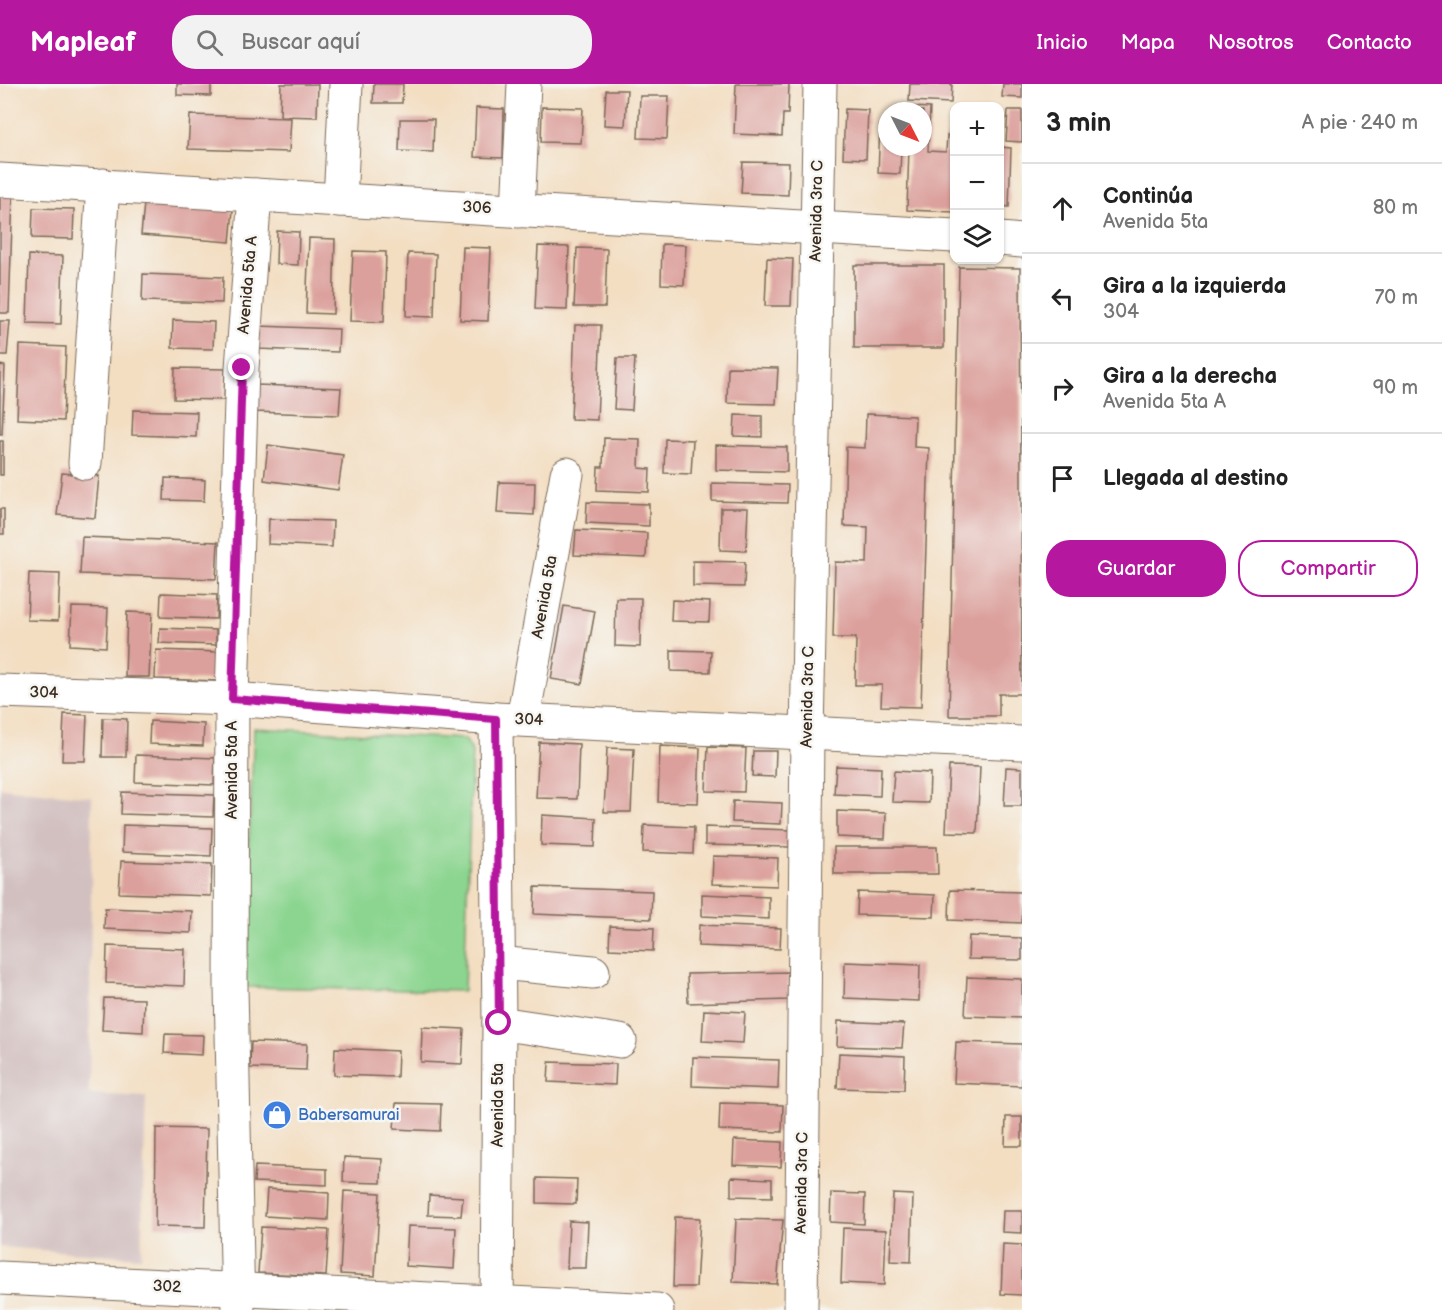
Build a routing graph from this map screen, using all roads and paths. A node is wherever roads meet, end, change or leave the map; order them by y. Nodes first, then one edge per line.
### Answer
1 (346, 84) edge
2 (524, 84) edge
3 (820, 84) edge
4 (0, 180) edge
5 (103, 185) junction
6 (255, 195) junction
7 (340, 200) junction
8 (518, 211) junction
9 (817, 228) junction
10 (950, 237) edge
11 (1004, 239) edge
12 (1022, 241) edge
13 (85, 464) dead end
14 (567, 474) dead end
15 (0, 691) edge
16 (232, 699) junction
17 (509, 719) junction
18 (807, 735) junction
19 (1022, 743) edge
20 (498, 963) junction
21 (592, 972) dead end
22 (499, 1023) junction
23 (620, 1041) dead end
24 (0, 1278) edge
25 (238, 1300) edge
26 (497, 1306) edge
27 (657, 1310) edge
28 (801, 1310) edge

1 - 7 street
2 - 8 street
3 - 9 street, Avenida 3ra C
4 - 5 street, 306
5 - 6 street, 306
5 - 13 street
6 - 7 street, 306
6 - 16 street, Avenida 5ta A
7 - 8 street, 306
8 - 9 street, 306
9 - 10 street, 306
9 - 18 street, Avenida 3ra C
11 - 12 street
14 - 17 street, Avenida 5ta
15 - 16 street, 304
16 - 17 street, 304
16 - 25 street, Avenida 5ta A
17 - 18 street, 304
17 - 20 street, Avenida 5ta
18 - 19 street, 304
18 - 28 street, Avenida 3ra C
20 - 21 street
20 - 22 street, Avenida 5ta
22 - 23 street
22 - 26 street, Avenida 5ta
24 - 25 street, 302
25 - 26 street, 302
26 - 27 street, 302

